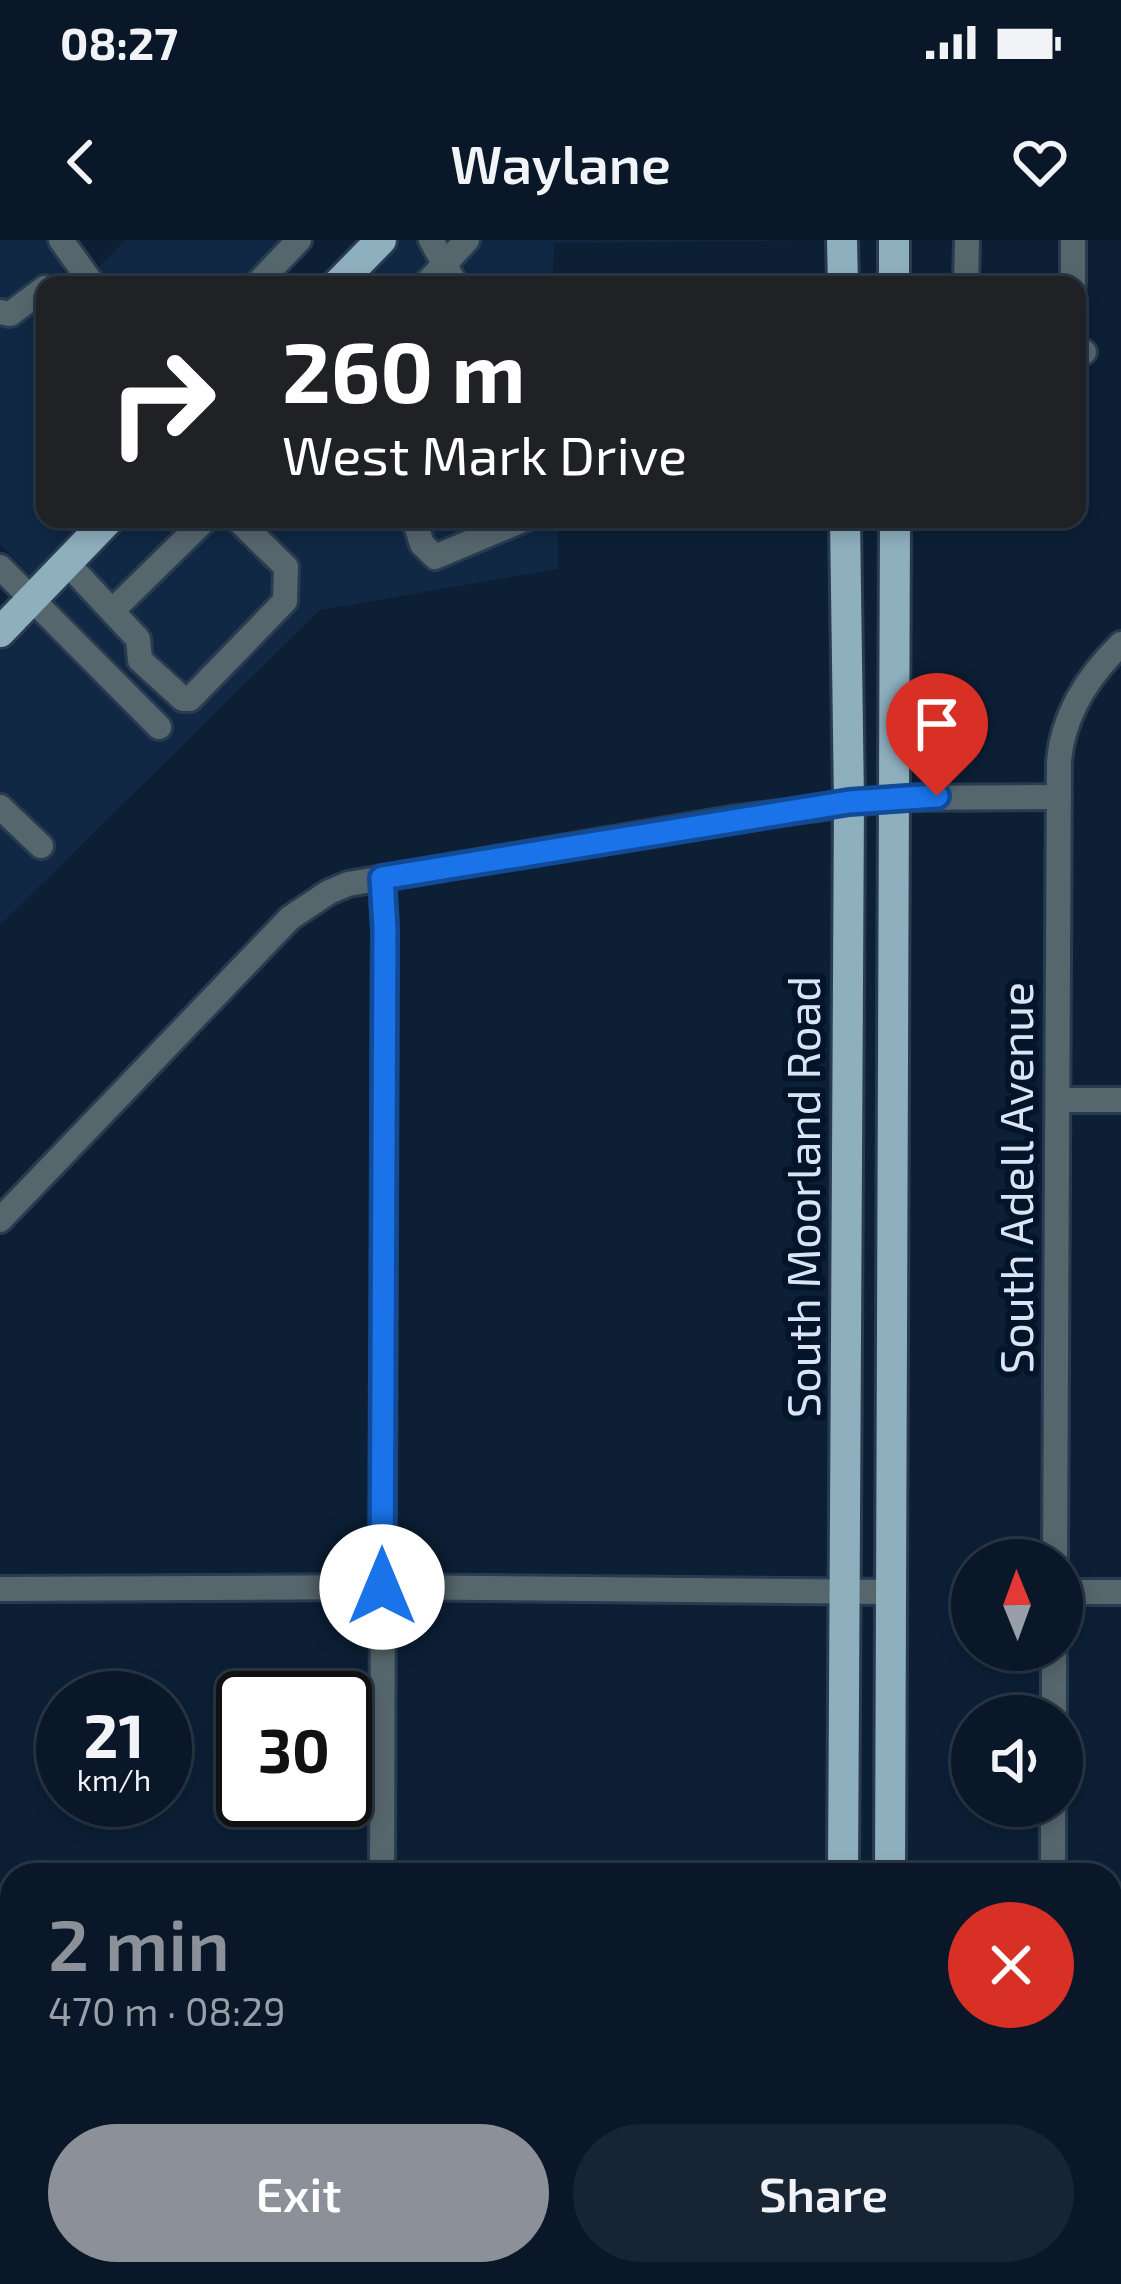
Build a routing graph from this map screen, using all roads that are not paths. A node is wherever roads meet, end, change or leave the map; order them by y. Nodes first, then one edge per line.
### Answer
1 (61, 240) edge
2 (299, 240) edge
3 (382, 240) edge
4 (431, 240) edge
5 (467, 240) edge
6 (842, 240) edge
7 (894, 240) edge
8 (967, 240) edge
9 (1072, 240) edge
10 (452, 274) edge
11 (85, 275) edge
12 (265, 276) edge
13 (346, 276) edge
14 (842, 276) edge
15 (894, 276) edge
16 (965, 276) edge
17 (1073, 276) edge
18 (36, 295) edge
19 (0, 312) edge
20 (100, 528) edge
21 (197, 528) edge
22 (246, 528) edge
23 (417, 528) edge
24 (504, 528) edge
25 (845, 528) edge
26 (895, 528) edge
27 (67, 562) junction
28 (0, 567) edge
29 (33, 598) junction
30 (112, 611) junction
31 (0, 632) edge
32 (1121, 644) edge
33 (159, 727) dead end
34 (1059, 797) junction
35 (895, 798) junction
36 (849, 802) junction
37 (0, 807) edge
38 (41, 846) dead end
39 (382, 878) junction
40 (1058, 1100) junction
41 (1121, 1100) edge
42 (0, 1220) edge
43 (1055, 1539) edge
44 (382, 1587) junction
45 (0, 1589) edge
46 (845, 1591) junction
47 (894, 1592) junction
48 (1083, 1592) edge
49 (1121, 1592) edge
50 (1053, 1827) edge
51 (382, 1863) edge
52 (843, 1863) edge
53 (890, 1863) edge
54 (1053, 1863) edge

1 - 11 street
2 - 12 street
3 - 13 main road
4 - 10 street
5 - 10 street
6 - 14 main road
7 - 15 main road
8 - 16 street
9 - 17 street
18 - 19 street
20 - 27 main road
21 - 30 street
22 - 30 street
23 - 24 street
25 - 36 main road, South Moorland Road
26 - 35 main road, South Moorland Road
27 - 29 main road
27 - 30 street
28 - 29 street
29 - 31 main road
29 - 33 street
32 - 34 street, South Adell Avenue
34 - 35 street
34 - 40 street, South Adell Avenue
35 - 36 street
35 - 47 main road, South Moorland Road
36 - 39 street
36 - 46 main road, South Moorland Road
37 - 38 street
39 - 42 street
39 - 44 street
40 - 41 street
40 - 43 street, South Adell Avenue
44 - 45 street
44 - 46 street
44 - 51 street
46 - 47 street
46 - 52 main road, South Moorland Road
47 - 53 main road, South Moorland Road
48 - 49 street
50 - 54 street

